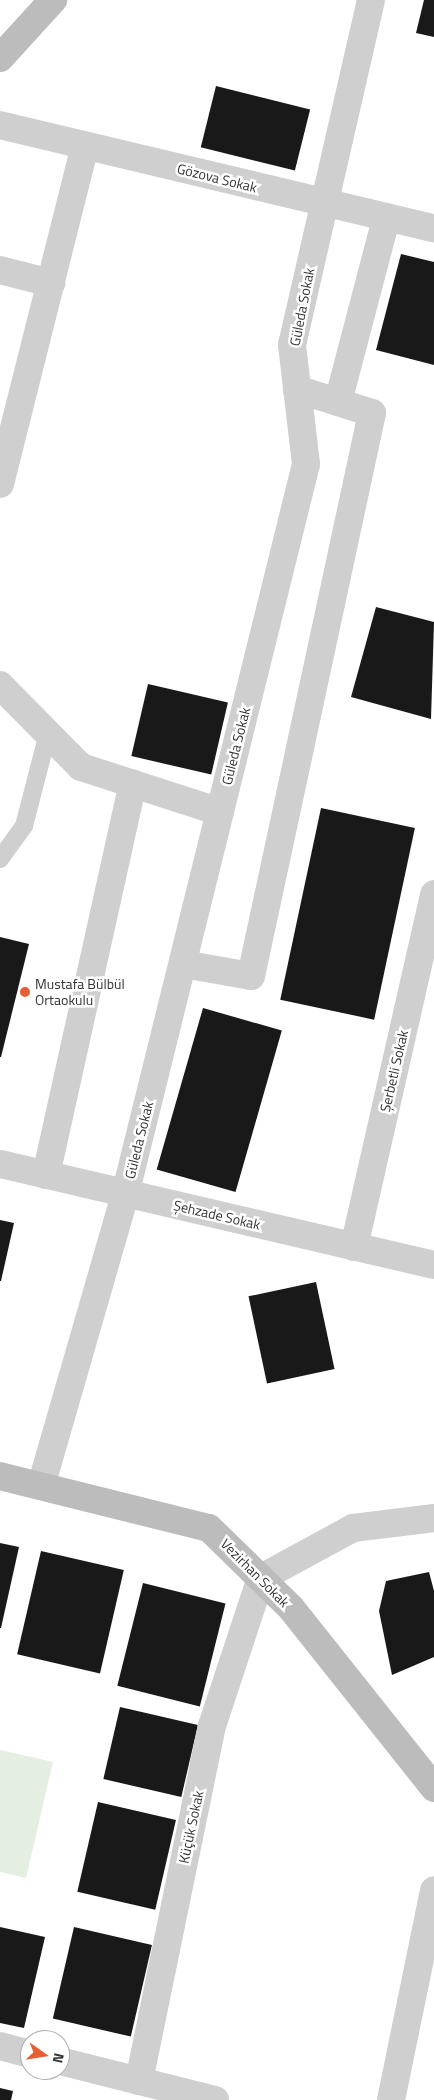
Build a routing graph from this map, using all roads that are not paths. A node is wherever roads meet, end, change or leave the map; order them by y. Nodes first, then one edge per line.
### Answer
1 (53, 0) edge
2 (371, 0) edge
3 (0, 58) edge
4 (0, 125) edge
5 (85, 146) junction
6 (323, 204) junction
7 (386, 219) junction
8 (434, 228) edge
9 (0, 270) edge
10 (51, 283) junction
11 (297, 389) junction
12 (338, 402) junction
13 (0, 484) edge
14 (0, 686) edge
15 (48, 733) junction
16 (133, 784) junction
17 (220, 812) junction
18 (0, 859) edge
19 (434, 894) edge
20 (183, 964) junction
21 (0, 1164) edge
22 (46, 1175) junction
23 (125, 1194) junction
24 (354, 1247) junction
25 (434, 1265) edge
26 (0, 1476) edge
27 (41, 1486) junction
28 (434, 1518) edge
29 (261, 1578) junction
30 (434, 1788) edge
31 (434, 1890) edge
32 (0, 2046) edge
33 (20, 2051) edge
34 (70, 2064) edge
35 (139, 2081) junction
36 (215, 2100) edge
37 (391, 2100) edge

1 - 3 street
2 - 6 street, Güleda Sokak
4 - 5 street, Gözova Sokak
5 - 6 street, Gözova Sokak
5 - 10 street
6 - 7 street, Gözova Sokak
6 - 11 street, Güleda Sokak
7 - 8 street, Gözova Sokak
7 - 12 street
9 - 10 street
10 - 13 street
11 - 12 street
11 - 17 street, Güleda Sokak
12 - 20 street
14 - 15 street
15 - 16 street
15 - 18 lane
16 - 17 street
16 - 22 street
17 - 20 street, Güleda Sokak
19 - 24 street, Şerbetli Sokak
20 - 23 street, Güleda Sokak
21 - 22 street, Şehzade Sokak
22 - 23 street, Şehzade Sokak
23 - 24 street, Şehzade Sokak
23 - 27 street, Güleda Sokak
24 - 25 street, Şehzade Sokak
26 - 27 street, Vezirhan Sokak
27 - 29 street, Vezirhan Sokak
28 - 29 street
29 - 30 street, Vezirhan Sokak
29 - 35 street, Küçük Sokak
31 - 37 street
32 - 33 street
34 - 35 street
35 - 36 street

